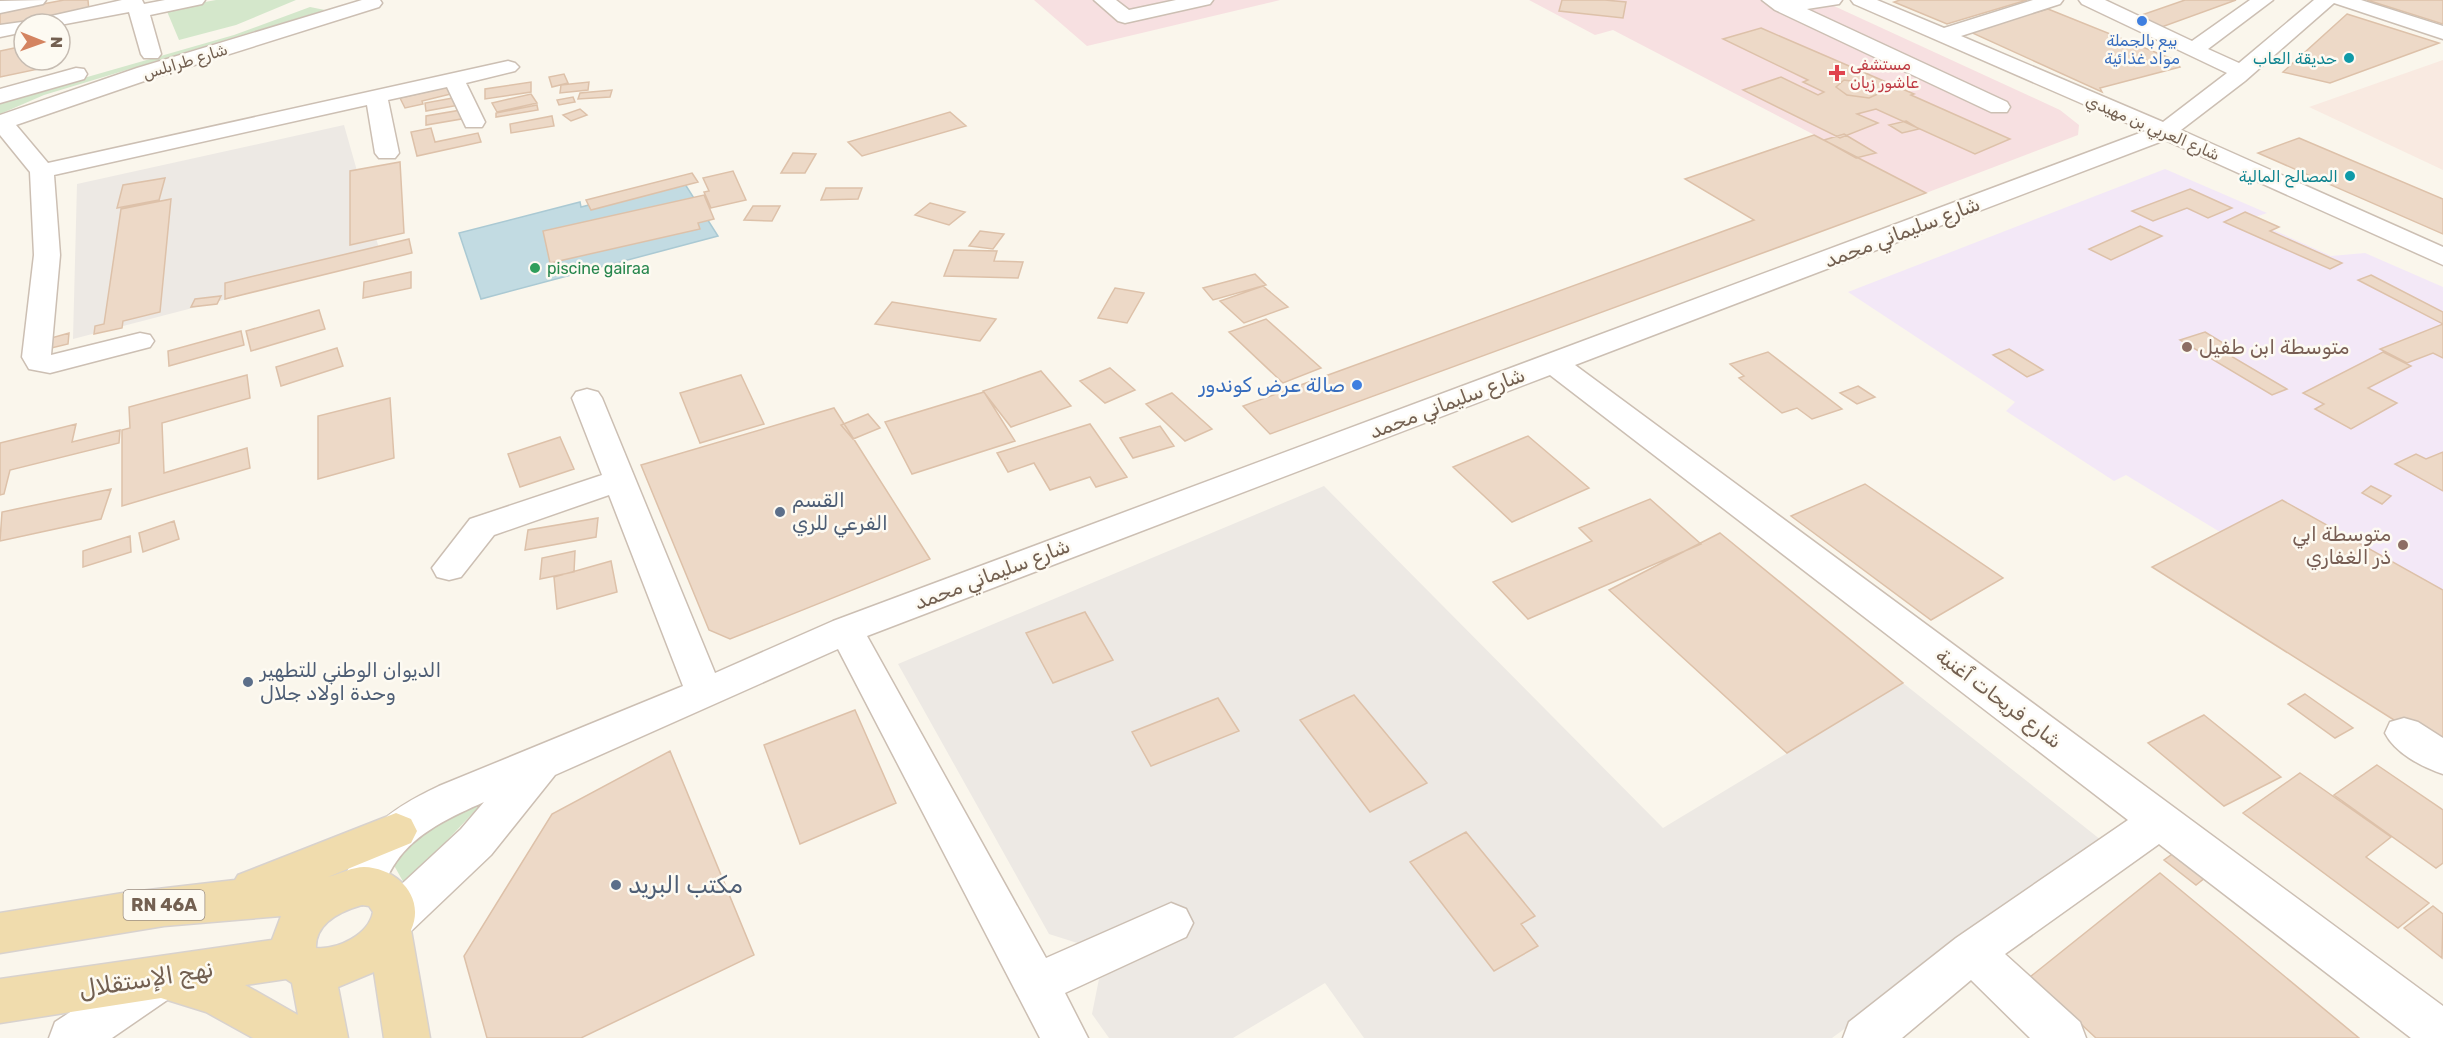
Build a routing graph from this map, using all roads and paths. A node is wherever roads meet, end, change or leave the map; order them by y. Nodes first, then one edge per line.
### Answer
1 (36, 0) edge
2 (195, 0) edge
3 (316, 0) edge
4 (332, 0) edge
5 (1104, 0) edge
6 (1203, 0) edge
7 (1832, 0) edge
8 (2053, 0) edge
9 (2089, 0) edge
10 (2326, 0) edge
11 (2342, 0) edge
12 (379, 2) edge
13 (1776, 2) edge
14 (1874, 2) edge
15 (135, 5) edge
16 (0, 7) edge
17 (72, 17) edge
18 (2274, 17) edge
19 (2443, 33) edge
20 (1940, 36) junction
21 (2192, 51) junction
22 (151, 54) junction
23 (508, 67) dead end
24 (2241, 72) junction
25 (454, 79) junction
26 (376, 95) junction
27 (0, 96) edge
28 (1999, 107) dead end
29 (474, 122) dead end
30 (1, 123) edge
31 (2164, 132) junction
32 (387, 153) dead end
33 (42, 171) junction
34 (2443, 256) edge
35 (140, 341) dead end
36 (1553, 363) junction
37 (586, 398) dead end
38 (619, 480) junction
39 (449, 568) dead end
40 (846, 630) junction
41 (705, 694) junction
42 (2404, 733) dead end
43 (2443, 758) edge
44 (541, 764) junction
45 (2161, 820) junction
46 (396, 831) junction
47 (346, 891) junction
48 (228, 898) junction
49 (1171, 923) dead end
50 (391, 924) junction
51 (0, 933) edge
52 (1972, 952) junction
53 (302, 963) junction
54 (161, 978) junction
55 (1036, 984) junction
56 (0, 1001) edge
57 (2443, 1034) edge
58 (72, 1038) edge
59 (290, 1038) edge
60 (325, 1038) edge
61 (407, 1038) edge
62 (1065, 1038) edge
63 (1866, 1038) edge
64 (2063, 1038) edge

1 - 16 street
2 - 15 street
3 - 22 street
4 - 12 street
5 - 6 street
7 - 13 street
8 - 20 street
9 - 21 street
10 - 18 street, شارع سليماني محمد
11 - 19 street
12 - 30 street, شارع طرابلس
13 - 28 street
14 - 20 street, شارع العربي بن مهيدي
15 - 17 street
15 - 22 street
18 - 21 street
18 - 24 street, شارع سليماني محمد
20 - 31 street, شارع العربي بن مهيدي
21 - 24 street
22 - 27 street
23 - 25 street
24 - 31 street, شارع سليماني محمد
25 - 26 street
25 - 29 street
26 - 32 street
26 - 33 street
30 - 33 street
31 - 34 street, شارع العربي بن مهيدي
31 - 36 street, شارع سليماني محمد
33 - 35 street
36 - 40 street, شارع سليماني محمد
36 - 45 street, شارع فريحات ٱغنية
37 - 38 street
38 - 39 street
38 - 41 street
40 - 41 street, شارع سليماني محمد
40 - 55 street
41 - 44 street, شارع سليماني محمد
42 - 43 street
44 - 46 street, شارع سليماني محمد
44 - 50 street
45 - 52 street
45 - 57 street, شارع فريحات ٱغنية
46 - 47 street, شارع سليماني محمد
46 - 48 main road
47 - 48 main road, RN 46A
47 - 50 main road
47 - 53 main road
48 - 51 main road, RN 46A
49 - 55 street
50 - 53 main road
50 - 61 main road
52 - 63 street
52 - 64 street
53 - 54 main road, نهج الإستقلال
53 - 60 main road
54 - 56 main road, نهج الإستقلال
54 - 58 street
54 - 59 main road
55 - 62 street

